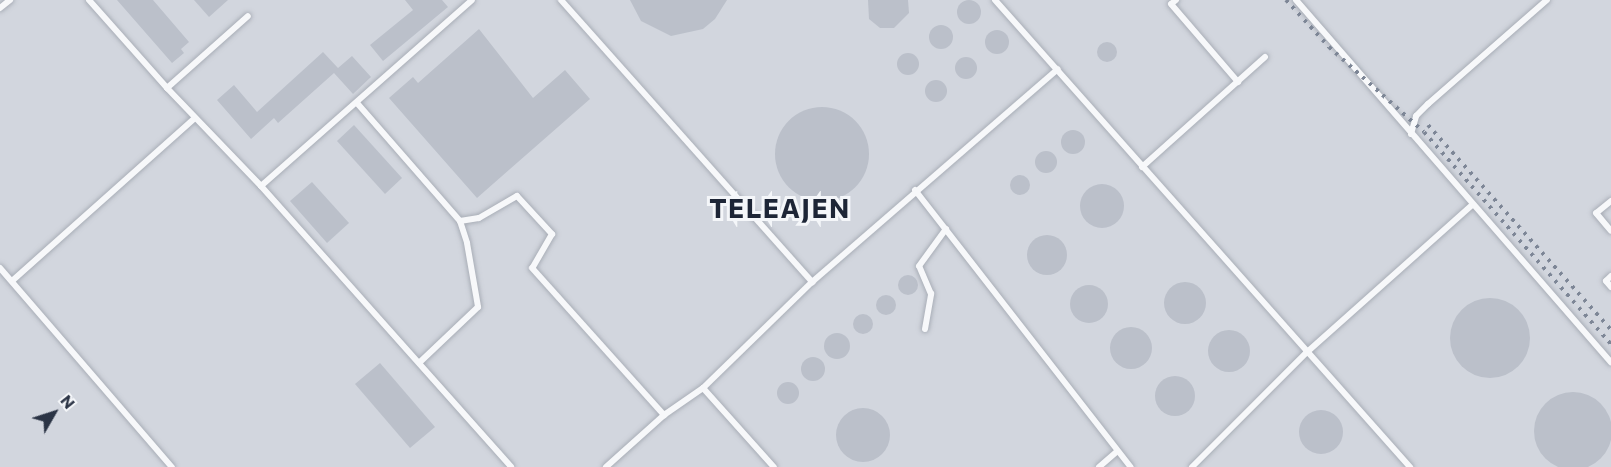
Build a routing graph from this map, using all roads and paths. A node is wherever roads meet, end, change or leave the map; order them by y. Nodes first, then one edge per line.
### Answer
1 (10, 0) edge
2 (89, 0) edge
3 (472, 0) edge
4 (561, 0) edge
5 (994, 0) edge
6 (1176, 0) edge
7 (1296, 0) edge
8 (1547, 0) edge
9 (0, 8) edge
10 (248, 16) dead end
11 (1265, 57) dead end
12 (1058, 69) junction
13 (1238, 82) junction
14 (167, 88) junction
15 (357, 103) junction
16 (195, 118) junction
17 (1411, 134) junction
18 (1142, 167) junction
19 (261, 186) junction
20 (915, 190) junction
21 (1611, 201) edge
22 (1473, 205) junction
23 (460, 221) junction
24 (946, 229) junction
25 (1611, 231) edge
26 (0, 268) edge
27 (1611, 276) edge
28 (12, 281) junction
29 (812, 282) junction
30 (1611, 287) edge
31 (925, 329) dead end
32 (1306, 353) junction
33 (1611, 362) edge
34 (419, 363) junction
35 (703, 387) junction
36 (664, 415) junction
37 (1116, 452) junction
38 (172, 467) edge
39 (511, 467) edge
40 (606, 467) edge
41 (774, 467) edge
42 (1099, 467) edge
43 (1131, 467) edge
44 (1192, 467) edge
45 (1410, 467) edge

1 - 9 lane
2 - 14 lane
3 - 15 lane
4 - 29 lane
5 - 12 lane
6 - 13 lane
7 - 17 lane
8 - 17 lane
10 - 14 lane
11 - 13 lane
12 - 18 lane
12 - 20 lane
13 - 18 lane
14 - 16 lane
15 - 19 lane
15 - 23 lane
16 - 19 lane
16 - 28 lane
17 - 22 lane
18 - 32 lane
19 - 34 lane
20 - 24 lane
20 - 29 lane
21 - 25 lane
22 - 32 lane
22 - 33 lane
23 - 34 lane
23 - 36 lane
24 - 31 lane
24 - 37 lane
26 - 28 lane
27 - 30 lane
28 - 38 lane
29 - 35 lane
32 - 44 lane
32 - 45 lane
34 - 39 lane
35 - 36 lane
35 - 41 lane
36 - 40 lane
37 - 42 lane
37 - 43 lane

